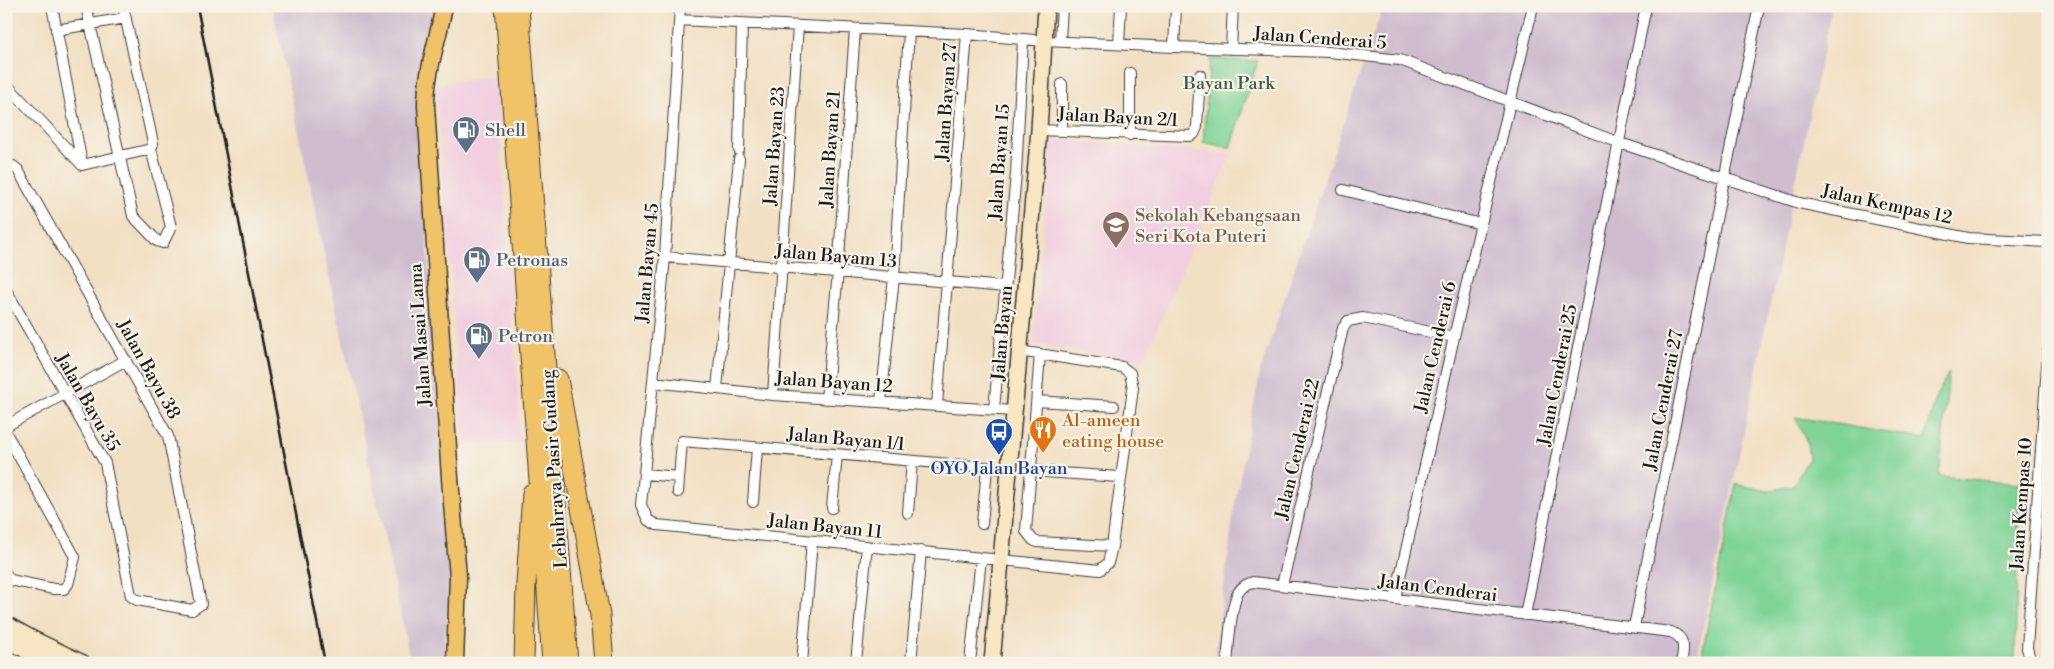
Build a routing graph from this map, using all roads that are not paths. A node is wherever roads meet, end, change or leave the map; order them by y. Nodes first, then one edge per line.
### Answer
1 (52, 6) edge
2 (86, 6) edge
3 (123, 6) edge
4 (444, 6) edge
5 (504, 6) edge
6 (519, 6) edge
7 (680, 6) edge
8 (1046, 6) edge
9 (1062, 6) edge
10 (1120, 6) edge
11 (1176, 6) edge
12 (1233, 6) edge
13 (1533, 6) edge
14 (1646, 6) edge
15 (1759, 6) edge
16 (126, 18) junction
17 (679, 20) junction
18 (742, 23) junction
19 (90, 24) junction
20 (798, 26) junction
21 (855, 29) junction
22 (56, 30) junction
23 (909, 31) junction
24 (967, 34) junction
25 (1023, 39) junction
26 (1044, 41) junction
27 (1060, 41) junction
28 (1119, 44) junction
29 (1174, 47) junction
30 (1231, 49) junction
31 (1130, 74) dead end
32 (1200, 76) dead end
33 (6, 84) edge
34 (1062, 84) dead end
35 (1510, 103) junction
36 (1040, 130) junction
37 (1062, 131) junction
38 (1130, 135) junction
39 (1620, 142) junction
40 (152, 149) junction
41 (120, 157) junction
42 (82, 164) junction
43 (10, 166) edge
44 (1723, 179) junction
45 (1343, 190) dead end
46 (1481, 224) junction
47 (2048, 242) edge
48 (665, 257) junction
49 (729, 263) junction
50 (782, 267) junction
51 (838, 272) junction
52 (894, 277) junction
53 (948, 282) junction
54 (1005, 287) junction
55 (6, 290) edge
56 (543, 309) junction
57 (1454, 337) junction
58 (1018, 351) junction
59 (2048, 351) edge
60 (1040, 354) junction
61 (126, 360) junction
62 (654, 382) junction
63 (717, 389) junction
64 (64, 394) junction
65 (773, 395) junction
66 (826, 398) junction
67 (1036, 401) junction
68 (881, 402) junction
69 (937, 405) junction
70 (1114, 406) dead end
71 (994, 409) junction
72 (1013, 411) junction
73 (6, 426) edge
74 (6, 433) edge
75 (757, 448) junction
76 (2044, 451) edge
77 (837, 454) junction
78 (536, 457) junction
79 (912, 461) junction
80 (987, 468) junction
81 (1008, 470) junction
82 (1031, 470) junction
83 (644, 474) junction
84 (679, 477) junction
85 (1120, 477) junction
86 (678, 492) dead end
87 (752, 502) dead end
88 (832, 508) dead end
89 (908, 513) dead end
90 (648, 520) joint
91 (982, 524) dead end
92 (812, 541) junction
93 (867, 546) junction
94 (1112, 546) junction
95 (922, 551) junction
96 (982, 558) junction
97 (1001, 559) junction
98 (8, 577) edge
99 (1282, 585) junction
100 (132, 596) joint
101 (1395, 599) junction
102 (1525, 615) junction
103 (6, 624) edge
104 (1634, 627) junction
105 (6, 640) edge
106 (523, 659) edge
107 (2032, 661) edge
108 (604, 662) edge
109 (51, 663) edge
110 (83, 663) edge
111 (455, 663) edge
112 (552, 663) edge
113 (568, 663) edge
114 (802, 663) edge
115 (856, 663) edge
116 (911, 663) edge
117 (970, 663) edge
118 (992, 663) edge
119 (1227, 663) edge
120 (1681, 663) edge

1 - 22 street
2 - 19 street
3 - 16 street
4 - 111 main road, Jalan Masai Lama
5 - 78 highway, Lebuhraya Pasir Gudang
6 - 56 highway, Lebuhraya Pasir Gudang
7 - 17 street, Jalan Bayan 45
8 - 26 street, Jalan Bayan
9 - 27 street
10 - 28 street
11 - 29 street
12 - 30 street
13 - 35 street, Jalan Cenderai 6
14 - 39 street, Jalan Cenderai 25
15 - 44 street, Jalan Cenderai 27
16 - 19 street
16 - 40 street
17 - 18 street, Jalan Cenderai 5
17 - 48 street, Jalan Bayan 45
18 - 20 street, Jalan Cenderai 5
18 - 49 street
19 - 22 street
19 - 41 street
20 - 21 street, Jalan Cenderai 5
20 - 50 street, Jalan Bayan 23
21 - 23 street, Jalan Cenderai 5
21 - 51 street, Jalan Bayan 21
22 - 42 street
23 - 24 street, Jalan Cenderai 5
23 - 52 street
24 - 25 street, Jalan Cenderai 5
24 - 53 street, Jalan Bayan 27
25 - 26 street, Jalan Cenderai 5
25 - 54 street, Jalan Bayan 15
26 - 27 street, Jalan Cenderai 5
26 - 36 street, Jalan Bayan
27 - 28 street, Jalan Cenderai 5
28 - 29 street, Jalan Cenderai 5
29 - 30 street, Jalan Cenderai 5
30 - 35 street, Jalan Cenderai 5
31 - 38 street
32 - 38 street, Jalan Bayan 2/1
33 - 42 street
34 - 37 street
35 - 39 street, Jalan Cenderai 5
35 - 46 street, Jalan Cenderai 6
36 - 37 street, Jalan Bayan 2/1
36 - 58 street, Jalan Bayan
37 - 38 street, Jalan Bayan 2/1
39 - 44 street, Jalan Cenderai 5
39 - 102 street, Jalan Cenderai 25
40 - 41 street
40 - 41 street
41 - 42 street
43 - 61 street, Jalan Bayu 38
44 - 47 street, Jalan Kempas 12
44 - 104 street, Jalan Cenderai 27
45 - 46 street
46 - 57 street, Jalan Cenderai 6
48 - 49 street, Jalan Bayam 13
48 - 62 street, Jalan Bayan 45
49 - 50 street, Jalan Bayam 13
49 - 63 street
50 - 51 street, Jalan Bayam 13
50 - 65 street, Jalan Bayan 23
51 - 52 street, Jalan Bayam 13
51 - 66 street, Jalan Bayan 21
52 - 53 street, Jalan Bayam 13
52 - 68 street
53 - 54 street, Jalan Bayam 13
53 - 69 street, Jalan Bayan 27
54 - 71 street, Jalan Bayan 15
55 - 64 street, Jalan Bayu 35
56 - 108 highway
56 - 113 highway, Lebuhraya Pasir Gudang
57 - 99 street, Jalan Cenderai 22
57 - 101 street, Jalan Cenderai 6
58 - 60 street
58 - 72 street, Jalan Bayan
59 - 76 street, Jalan Kempas 10
60 - 67 street
60 - 85 street, Jalan Bayan 11
61 - 64 street
61 - 100 street, Jalan Bayu 38
62 - 63 street, Jalan Bayan 12
62 - 83 street, Jalan Bayan 45
63 - 65 street, Jalan Bayan 12
64 - 73 street
64 - 100 street, Jalan Bayu 35
65 - 66 street, Jalan Bayan 12
66 - 68 street, Jalan Bayan 12
67 - 70 street
67 - 82 street
68 - 69 street, Jalan Bayan 12
69 - 71 street, Jalan Bayan 12
71 - 72 street, Jalan Bayan 12
72 - 81 street, Jalan Bayan
74 - 98 street
75 - 77 street, Jalan Bayan 1/1
75 - 84 street, Jalan Bayan 1/1
75 - 87 street
76 - 107 street, Jalan Kempas 10
77 - 79 street, Jalan Bayan 1/1
77 - 88 street
78 - 106 highway
78 - 112 highway, Lebuhraya Pasir Gudang
79 - 80 street, Jalan Bayan 1/1
79 - 89 street
80 - 81 street, Jalan Bayan 1/1
80 - 91 street
81 - 97 street, Jalan Bayan
82 - 85 street
82 - 94 street
83 - 84 street
83 - 90 street, Jalan Bayan 45
84 - 86 street
85 - 94 street, Jalan Bayan 11
90 - 92 street, Jalan Bayan 11
92 - 93 street, Jalan Bayan 11
92 - 114 street
93 - 95 street, Jalan Bayan 11
93 - 115 street
94 - 97 street, Jalan Bayan 11
95 - 96 street, Jalan Bayan 11
95 - 116 street
96 - 97 street, Jalan Bayan 11
96 - 117 street
97 - 118 street, Jalan Bayan
99 - 101 street, Jalan Cenderai
99 - 119 street, Jalan Cenderai
101 - 102 street, Jalan Cenderai
102 - 104 street, Jalan Cenderai
103 - 110 street
104 - 120 street, Jalan Cenderai
105 - 109 street

